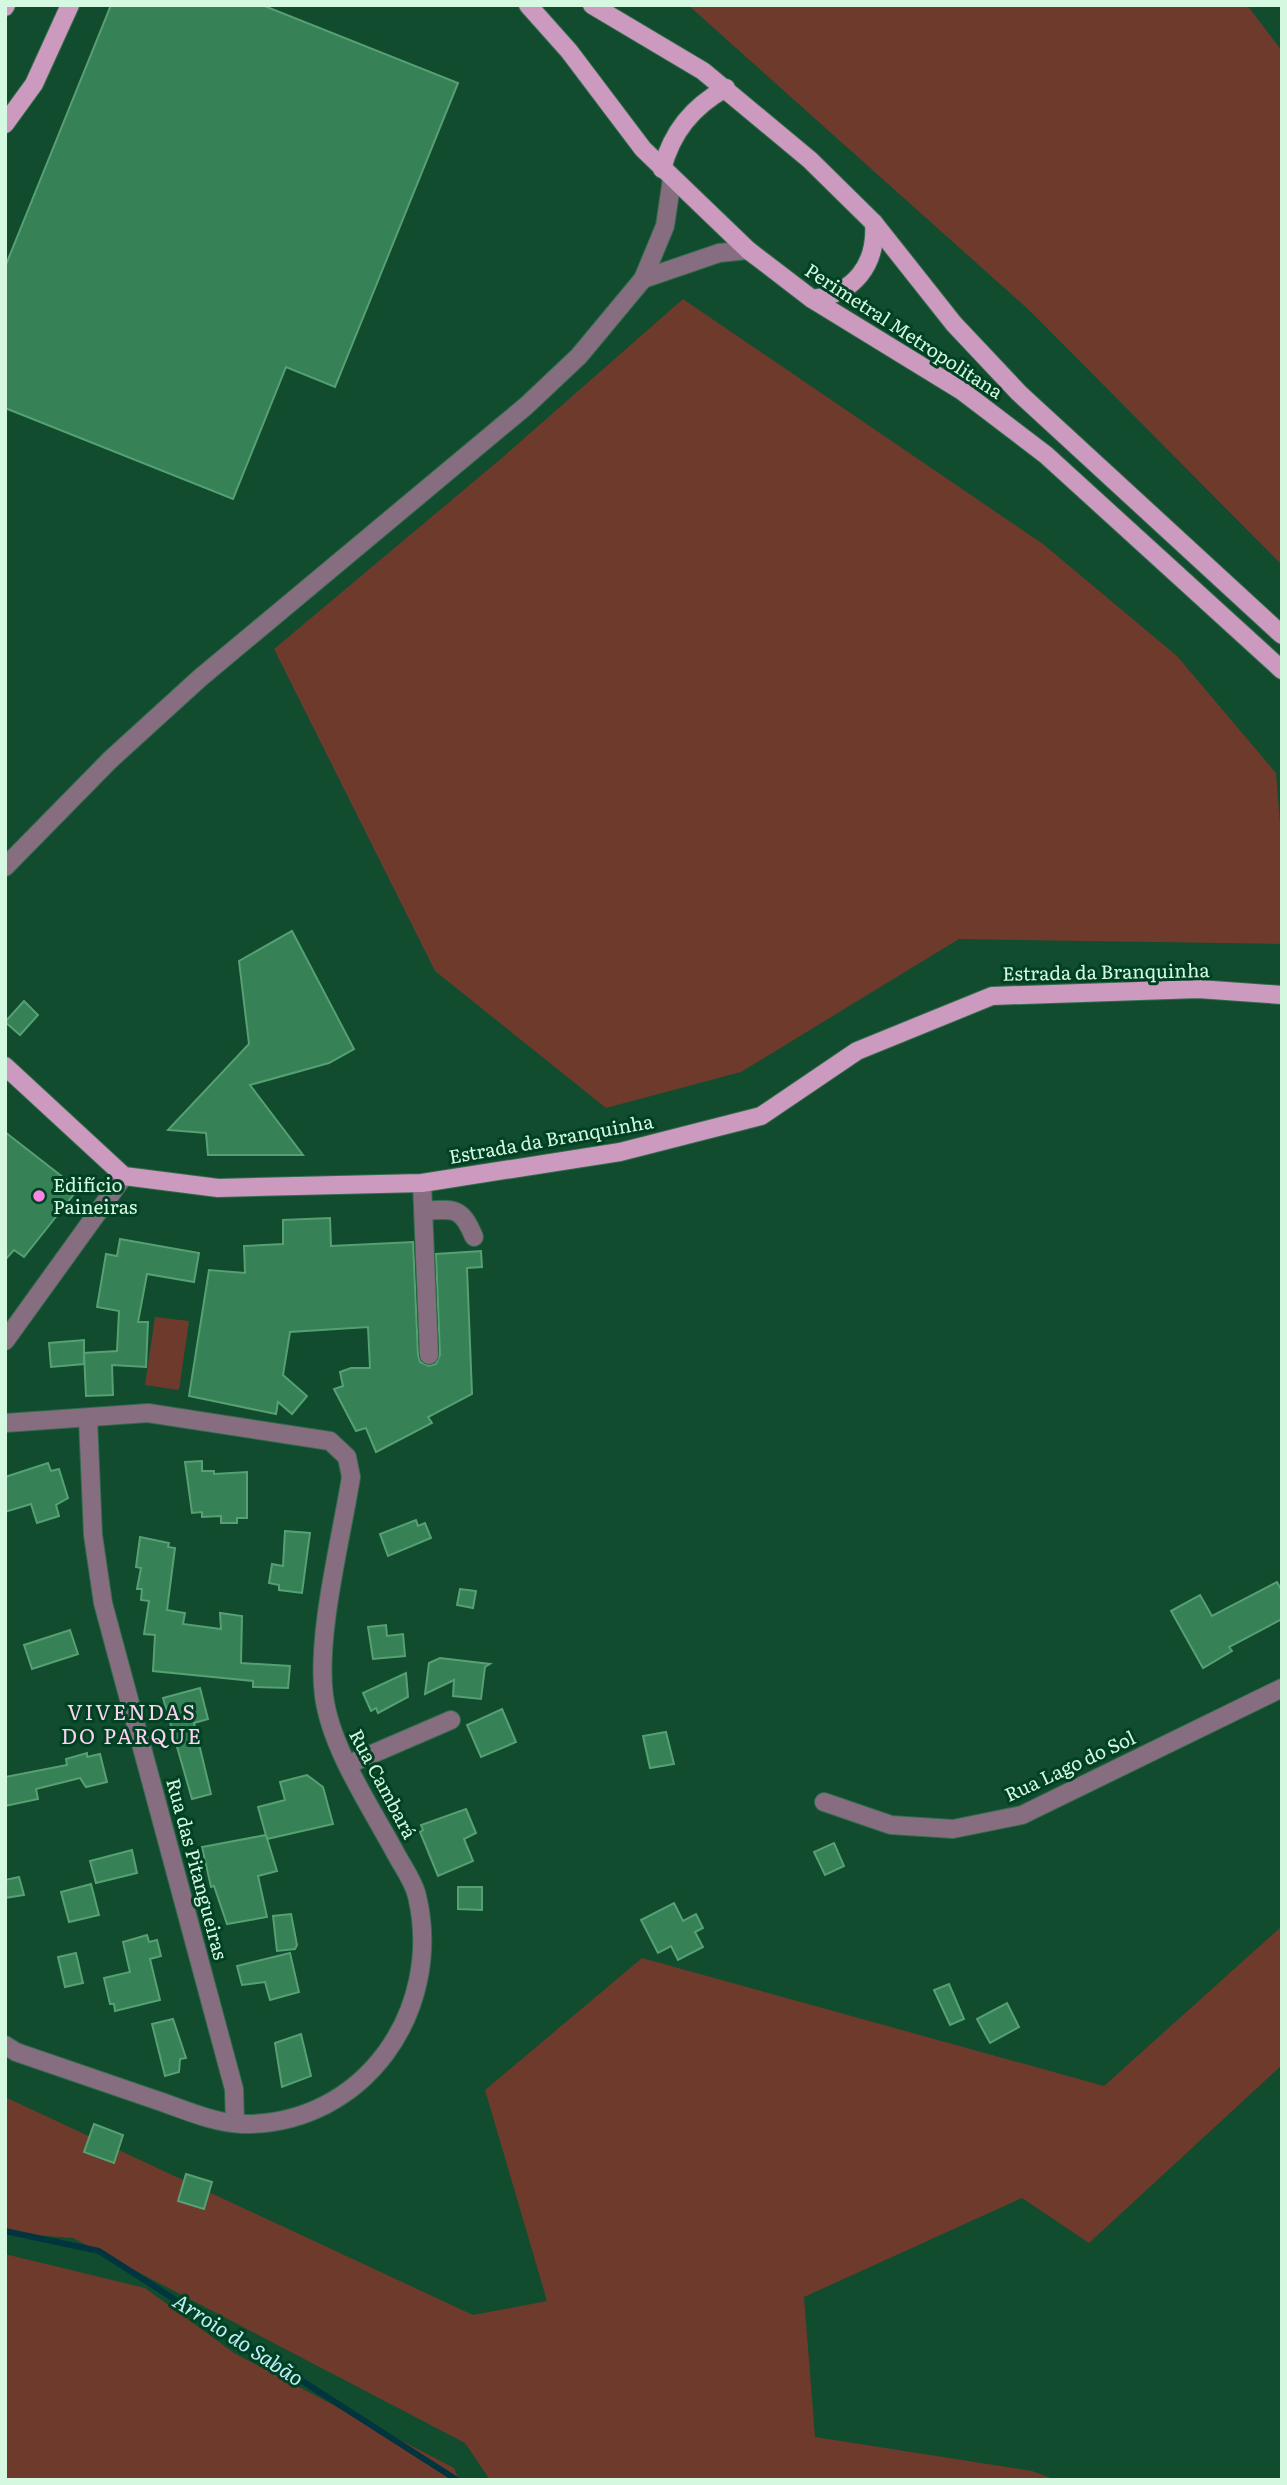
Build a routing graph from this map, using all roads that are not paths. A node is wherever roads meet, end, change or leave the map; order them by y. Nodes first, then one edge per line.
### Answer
1 (69, 5) edge
2 (528, 5) edge
3 (592, 5) edge
4 (726, 88) junction
5 (5, 124) edge
6 (667, 174) junction
7 (874, 223) junction
8 (748, 250) junction
9 (643, 279) junction
10 (812, 299) junction
11 (1282, 635) edge
12 (1282, 670) edge
13 (5, 867) edge
14 (1282, 995) edge
15 (5, 1066) edge
16 (124, 1176) junction
17 (422, 1184) junction
18 (425, 1211) junction
19 (474, 1237) dead end
20 (5, 1341) edge
21 (429, 1355) dead end
22 (88, 1419) junction
23 (5, 1423) edge
24 (1282, 1688) edge
25 (451, 1720) dead end
26 (349, 1764) junction
27 (824, 1802) dead end
28 (5, 2045) edge
29 (235, 2123) junction

1 - 5 main road
2 - 6 main road, Perimetral Metropolitana
3 - 4 main road, Perimetral Metropolitana
4 - 6 main road
4 - 7 main road, Perimetral Metropolitana
6 - 8 main road, Perimetral Metropolitana
6 - 9 street
7 - 10 main road
7 - 11 main road, Perimetral Metropolitana
8 - 9 street
8 - 10 main road, Perimetral Metropolitana
9 - 13 street
10 - 12 main road, Perimetral Metropolitana
14 - 17 main road, Estrada da Branquinha
15 - 16 main road
16 - 17 main road, Estrada da Branquinha
16 - 20 street
17 - 18 street
18 - 19 street
18 - 21 street
22 - 23 street, Rua Cambará
22 - 26 street, Rua Cambará
22 - 29 street, Rua das Pitangueiras
24 - 27 street, Rua Lago do Sol
25 - 26 street
26 - 29 street, Rua Cambará
28 - 29 street, Rua Cambará

